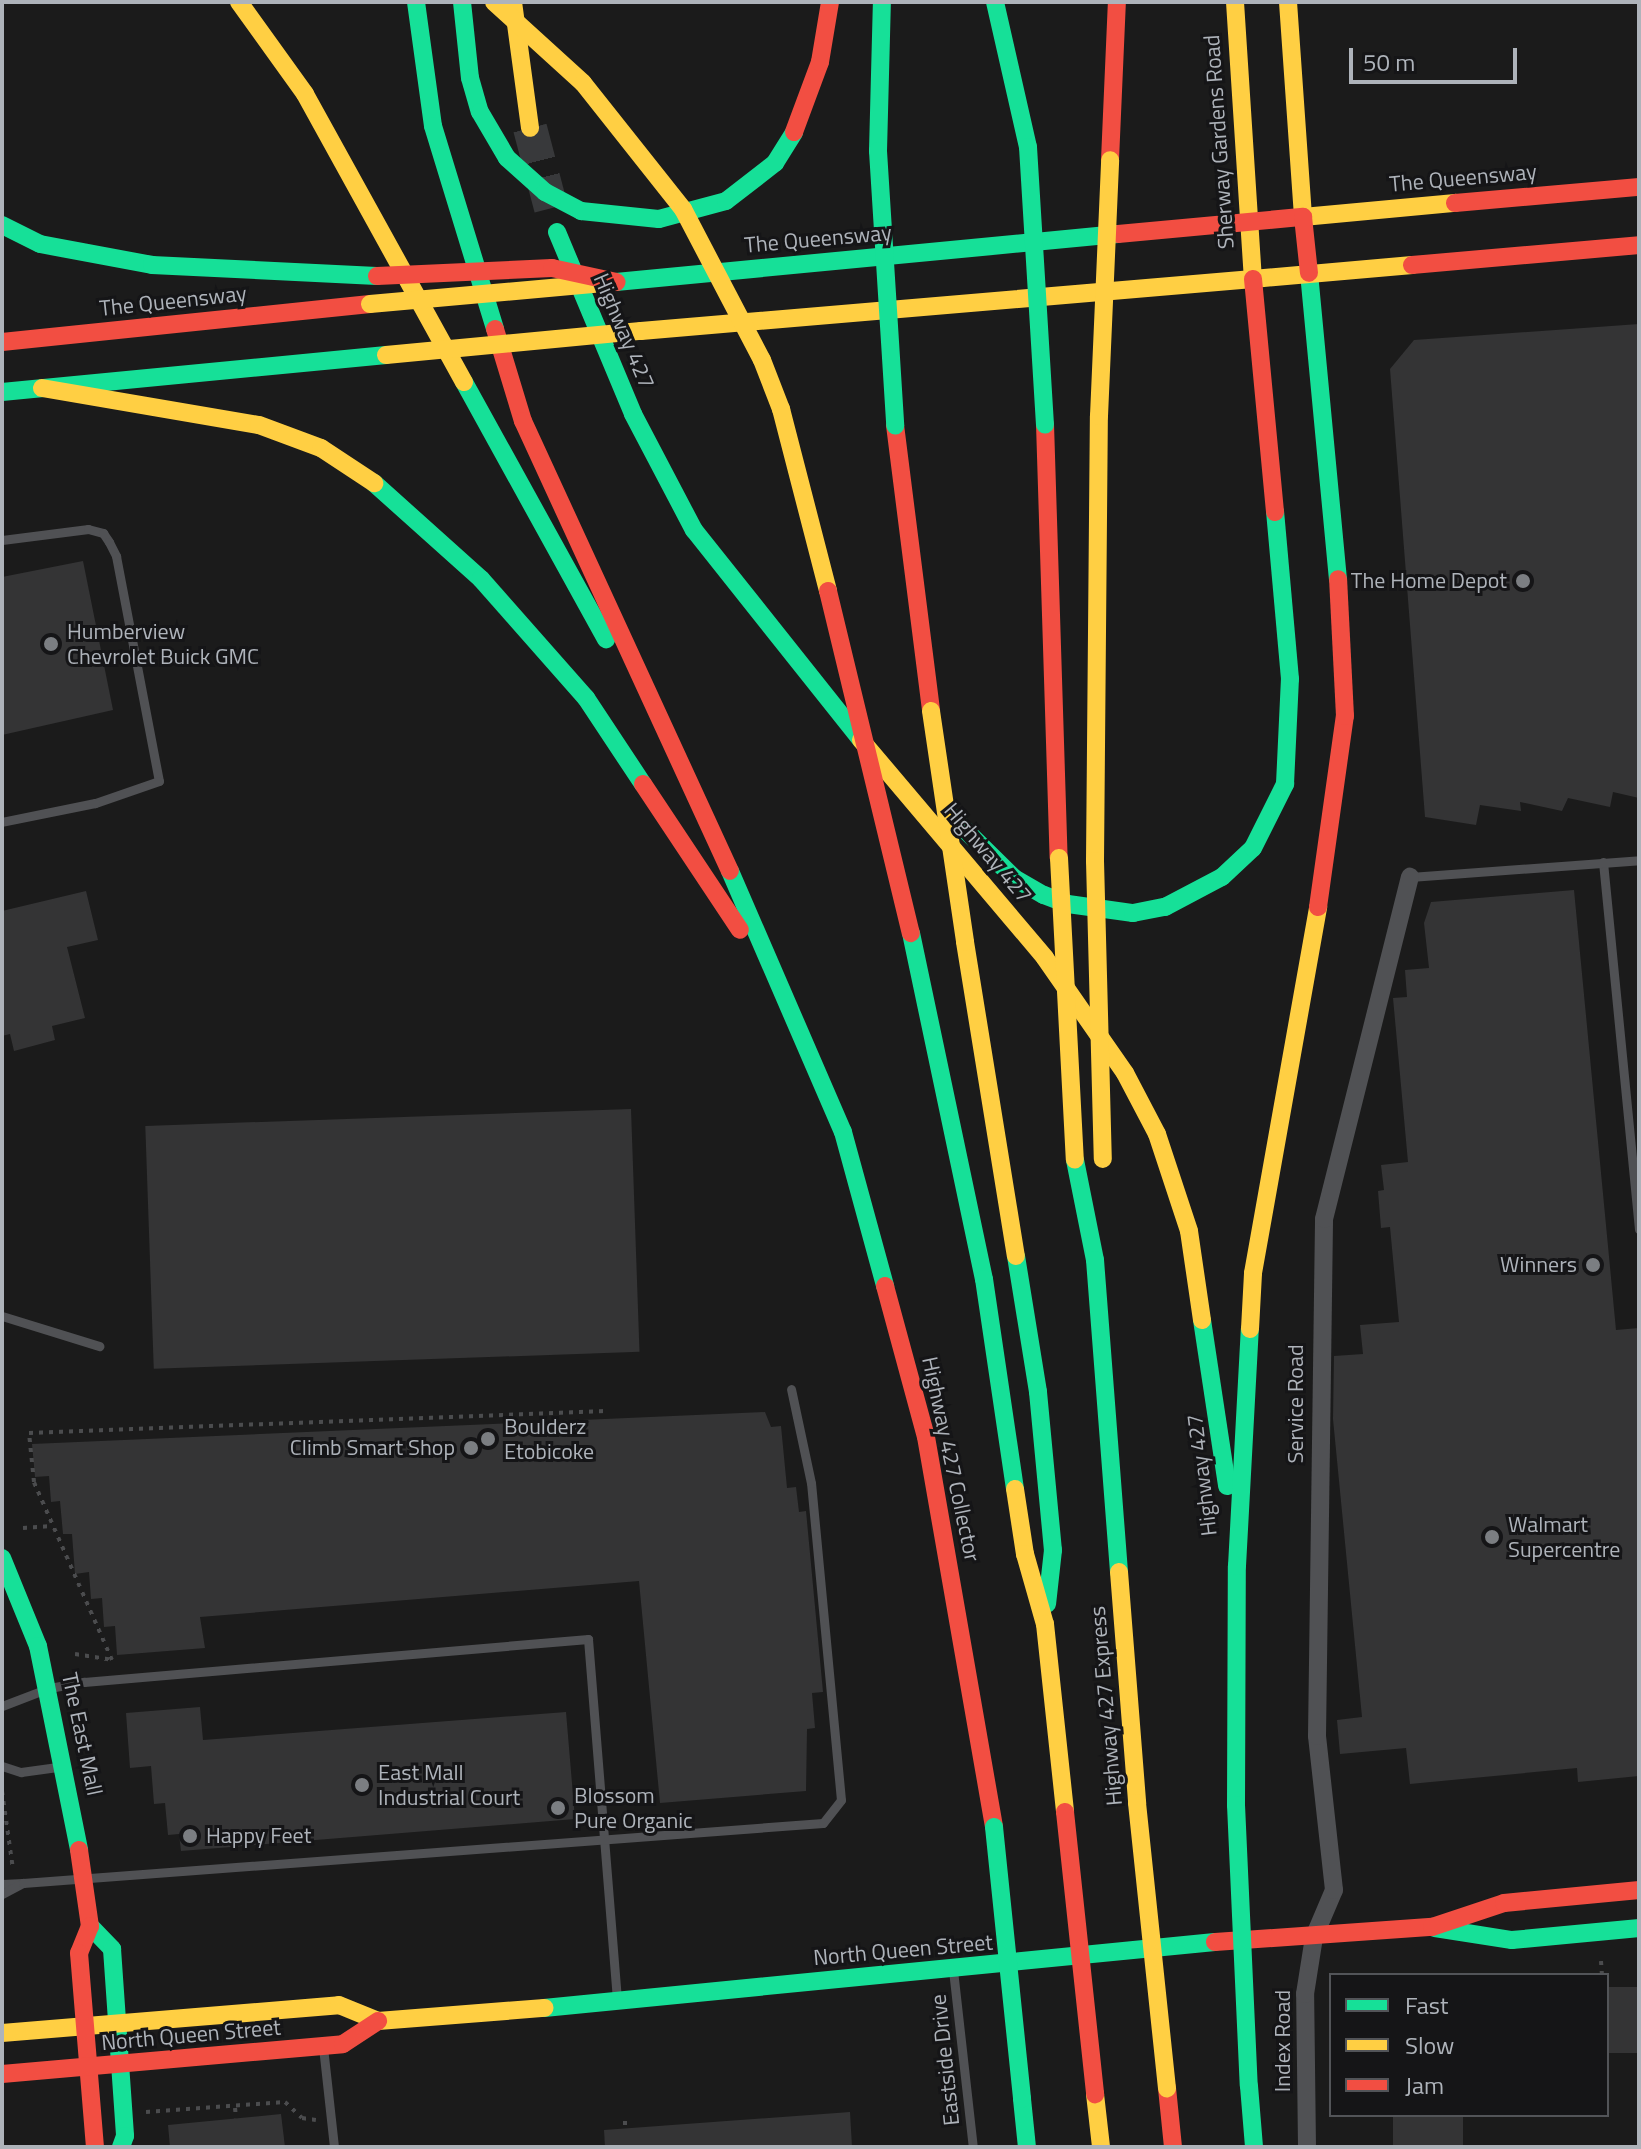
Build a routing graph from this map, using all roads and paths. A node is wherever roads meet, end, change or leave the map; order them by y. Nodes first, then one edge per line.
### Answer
1 (239, 2) edge
2 (416, 2) edge
3 (462, 2) edge
4 (494, 2) edge
5 (513, 2) edge
6 (830, 2) edge
7 (882, 2) edge
8 (995, 2) edge
9 (1117, 2) edge
10 (1235, 2) edge
11 (1288, 2) edge
12 (530, 128) tunnel mouth
13 (1639, 187) edge
14 (1303, 217) junction
15 (1249, 224) junction
16 (2, 225) edge
17 (557, 232) dead end
18 (1639, 245) edge
19 (1309, 273) junction
20 (1253, 279) junction
21 (616, 282) junction
22 (2, 342) edge
23 (42, 388) junction
24 (2, 392) edge
25 (2, 540) edge
26 (802, 671) junction
27 (705, 812) junction
28 (2, 822) edge
29 (1639, 860) edge
30 (1603, 862) junction
31 (1410, 877) joint
32 (800, 1024) junction
33 (1639, 1229) edge
34 (1095, 1260) junction
35 (2, 1316) edge
36 (99, 1346) dead end
37 (791, 1389) dead end
38 (606, 1411) dead end
39 (54, 1526) junction
40 (23, 1528) dead end
41 (2, 1558) edge
42 (1237, 1566) junction
43 (1045, 1624) junction
44 (75, 1654) dead end
45 (49, 1688) junction
46 (2, 1706) edge
47 (67, 1765) junction
48 (2, 1766) edge
49 (2, 1791) edge
50 (608, 1843) junction
51 (82, 1880) junction
52 (18, 1883) junction
53 (2, 1884) edge
54 (1639, 1890) edge
55 (2, 1894) edge
56 (90, 1926) junction
57 (1432, 1927) junction
58 (1639, 1928) edge
59 (1314, 1937) junction
60 (1601, 1961) dead end
61 (953, 1970) junction
62 (1602, 1973) edge
63 (617, 2001) junction
64 (378, 2021) junction
65 (117, 2024) junction
66 (84, 2026) junction
67 (2, 2033) edge
68 (323, 2047) junction
69 (119, 2066) junction
70 (87, 2068) junction
71 (2, 2074) edge
72 (235, 2108) junction
73 (146, 2112) dead end
74 (236, 2118) dead end
75 (331, 2121) junction
76 (625, 2121) dead end
77 (625, 2128) dead end
78 (95, 2147) edge
79 (121, 2147) edge
80 (334, 2147) edge
81 (973, 2147) edge
82 (1027, 2147) edge
83 (1101, 2147) edge
84 (1173, 2147) edge
85 (1254, 2147) edge
86 (1307, 2147) edge

1 - 27 main road
2 - 27 main road
3 - 6 main road
4 - 43 main road, bridge
5 - 12 main road
7 - 43 main road, bridge
8 - 34 main road, bridge
9 - 34 main road, bridge
10 - 15 main road, Sherway Gardens Road
11 - 14 main road
13 - 14 main road, The Queensway
14 - 15 main road, The Queensway
14 - 19 main road
15 - 20 main road, Sherway Gardens Road
15 - 21 main road, The Queensway
16 - 21 main road, bridge
17 - 26 main road, Highway 427
18 - 19 main road
19 - 20 main road
19 - 42 main road
20 - 23 main road, bridge
20 - 26 main road, Sherway Gardens Road
21 - 22 main road, The Queensway, bridge
23 - 24 main road
23 - 32 main road
25 - 28 lane
26 - 42 main road, Highway 427
27 - 32 main road, Highway 427 Collector
29 - 30 lane
30 - 31 lane
30 - 33 lane
31 - 59 street, Service Road
32 - 82 main road, Highway 427 Collector, bridge
34 - 84 main road, Highway 427 Express, bridge
35 - 36 lane
37 - 50 lane
38 - 39 path
39 - 40 path
39 - 44 path
41 - 45 main road, The East Mall
42 - 85 main road, bridge
43 - 83 main road, bridge
45 - 46 lane
45 - 47 main road, The East Mall
45 - 50 lane
47 - 48 lane
47 - 51 main road, The East Mall
49 - 52 path
50 - 51 lane
50 - 63 lane
51 - 52 lane
51 - 56 main road, The East Mall
52 - 53 lane
52 - 55 lane
54 - 57 main road, North Queen Street
56 - 65 main road, The East Mall
56 - 66 main road, The East Mall
57 - 58 main road, North Queen Street
57 - 59 main road, North Queen Street
59 - 61 main road, North Queen Street
59 - 86 street, Index Road
60 - 62 path
61 - 63 main road, North Queen Street
61 - 81 lane, Eastside Drive
63 - 64 main road, North Queen Street
64 - 65 main road, North Queen Street
64 - 68 main road, North Queen Street
65 - 66 main road, North Queen Street
65 - 69 main road, The East Mall
66 - 67 main road, North Queen Street
66 - 70 main road, The East Mall
68 - 69 main road, North Queen Street
68 - 75 lane
69 - 70 main road, North Queen Street
69 - 79 main road, The East Mall
70 - 71 main road, North Queen Street
70 - 78 main road, The East Mall
72 - 73 path
72 - 74 path
72 - 75 path
75 - 80 lane
76 - 77 path

